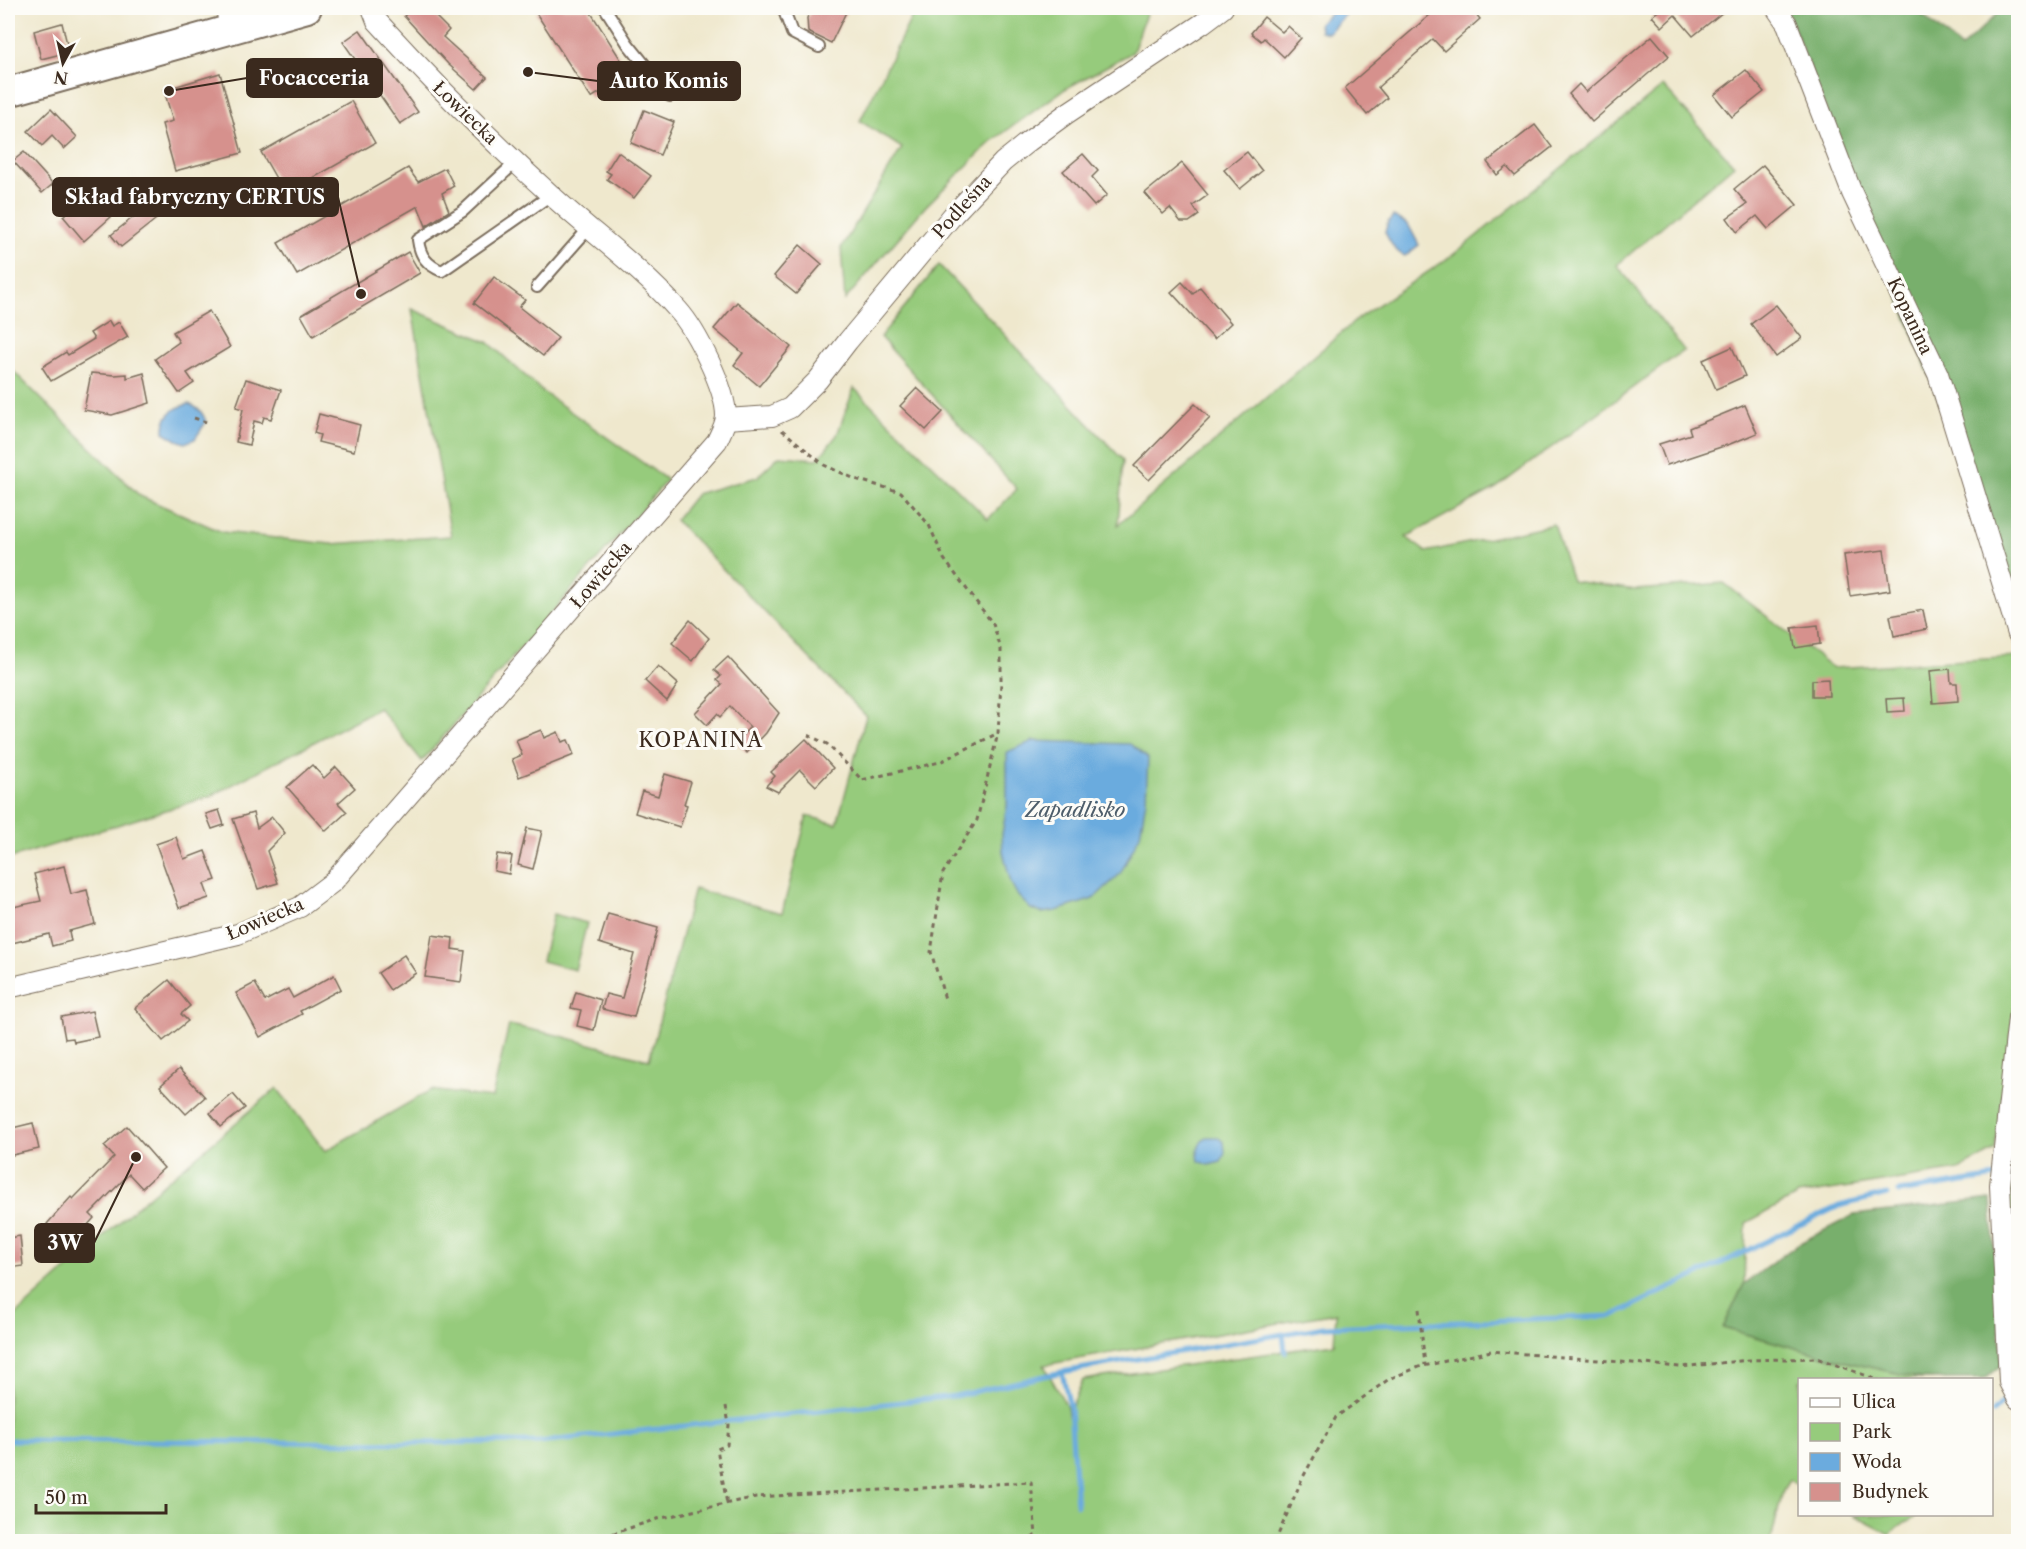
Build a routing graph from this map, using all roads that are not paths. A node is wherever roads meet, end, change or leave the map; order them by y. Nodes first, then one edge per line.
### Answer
1 (307, 8) edge
2 (372, 8) edge
3 (605, 8) edge
4 (783, 8) edge
5 (1223, 8) edge
6 (1776, 8) edge
7 (225, 15) edge
8 (819, 47) dead end
9 (8, 92) edge
10 (670, 96) dead end
11 (516, 162) junction
12 (550, 195) junction
13 (589, 228) junction
14 (537, 287) dead end
15 (726, 419) junction
16 (2019, 634) edge
17 (8, 988) edge
18 (2019, 1018) edge
19 (2015, 1393) edge

1 - 7 street
2 - 11 street, Łowiecka
3 - 10 lane
4 - 8 lane
5 - 15 street, Podleśna
6 - 16 street, Kopanina
7 - 9 street
11 - 12 street, Łowiecka
11 - 12 lane
12 - 13 street, Łowiecka
13 - 14 lane
13 - 15 street, Łowiecka
15 - 17 street, Łowiecka
18 - 19 street

